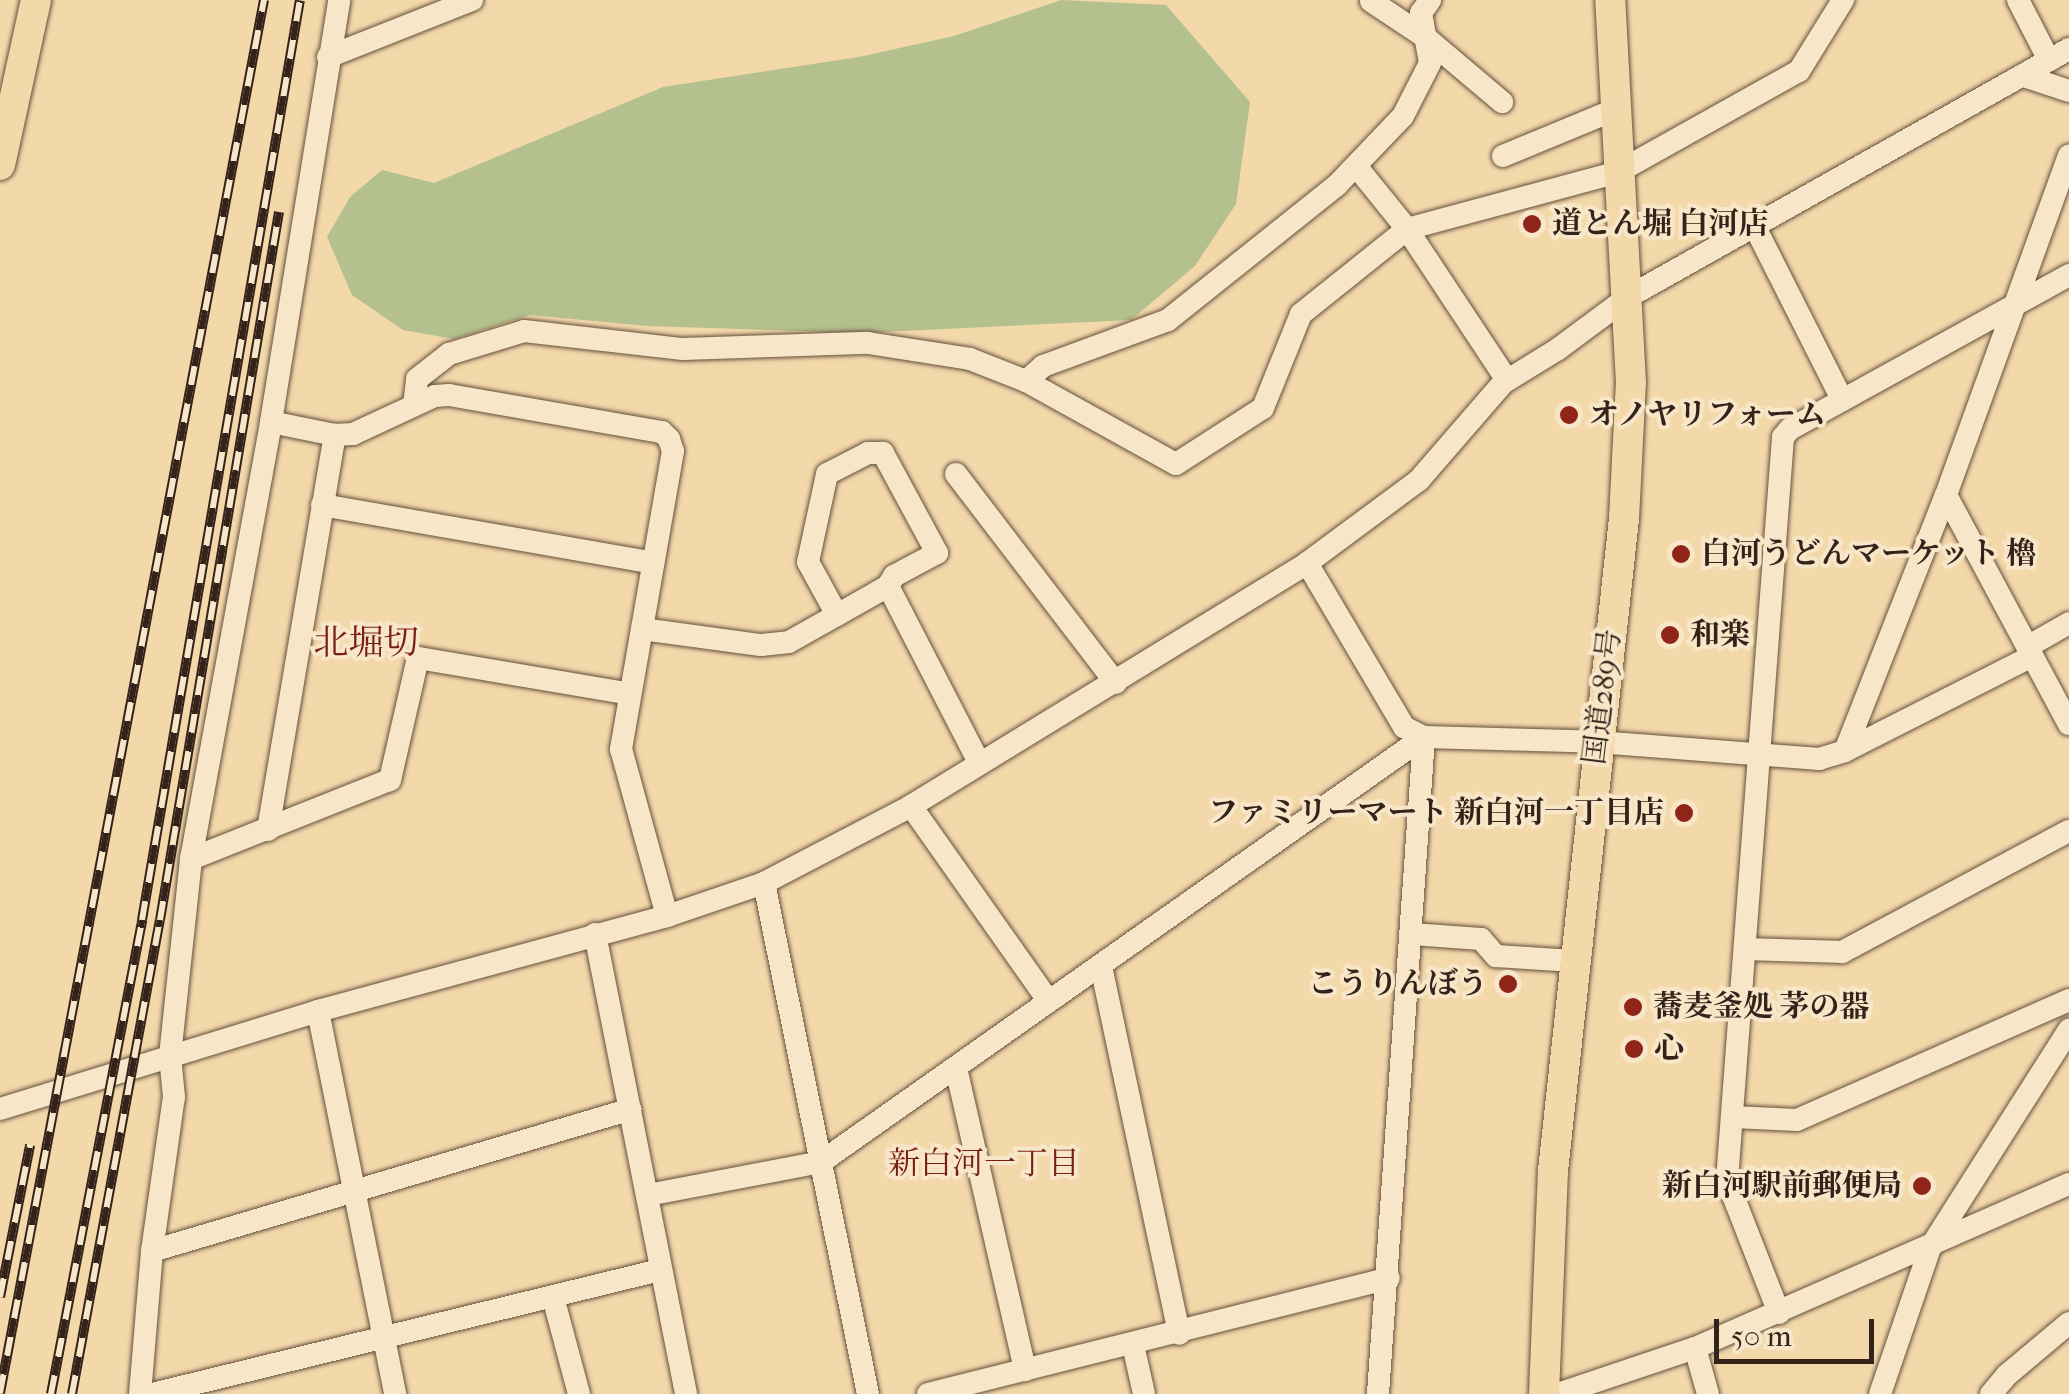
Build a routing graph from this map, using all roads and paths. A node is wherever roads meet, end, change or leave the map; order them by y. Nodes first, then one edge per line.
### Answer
1 (36, 0) edge
2 (338, 0) edge
3 (472, 0) edge
4 (1430, 0) edge
5 (1610, 0) edge
6 (1843, 0) edge
7 (2018, 0) edge
8 (1372, 1) edge
9 (1424, 37) junction
10 (2059, 54) edge
11 (328, 56) junction
12 (2024, 76) junction
13 (2069, 90) edge
14 (7, 92) edge
15 (1502, 102) dead end
16 (1614, 110) junction
17 (1502, 156) dead end
18 (2069, 156) edge
19 (0, 165) edge
20 (1356, 166) junction
21 (1618, 172) junction
22 (1755, 226) junction
23 (1407, 229) junction
24 (2069, 276) edge
25 (1628, 296) junction
26 (2014, 304) junction
27 (1507, 380) junction
28 (1026, 381) junction
29 (1842, 400) junction
30 (414, 405) junction
31 (271, 422) junction
32 (335, 436) junction
33 (956, 474) dead end
34 (1946, 495) junction
35 (322, 505) junction
36 (653, 562) junction
37 (1307, 563) junction
38 (888, 586) junction
39 (837, 615) junction
40 (2069, 623) edge
41 (642, 629) junction
42 (2029, 652) junction
43 (1116, 683) junction
44 (630, 694) junction
45 (2069, 724) edge
46 (1424, 737) junction
47 (1598, 742) junction
48 (1844, 750) junction
49 (1759, 756) junction
50 (979, 762) junction
51 (911, 806) junction
52 (268, 830) junction
53 (2069, 831) edge
54 (191, 858) junction
55 (764, 883) junction
56 (667, 916) junction
57 (596, 934) junction
58 (1412, 934) junction
59 (1747, 949) junction
60 (1574, 961) junction
61 (1100, 966) junction
62 (1048, 1000) junction
63 (2069, 1000) edge
64 (318, 1011) junction
65 (2069, 1030) edge
66 (170, 1056) junction
67 (956, 1068) junction
68 (0, 1109) edge
69 (630, 1109) junction
70 (1732, 1117) junction
71 (821, 1162) junction
72 (2069, 1184) edge
73 (354, 1190) junction
74 (648, 1196) junction
75 (1930, 1248) junction
76 (152, 1251) junction
77 (660, 1270) junction
78 (1388, 1278) junction
79 (553, 1298) junction
80 (1779, 1313) junction
81 (2069, 1322) edge
82 (1178, 1334) junction
83 (384, 1341) junction
84 (1133, 1345) junction
85 (1695, 1348) junction
86 (1024, 1370) junction
87 (140, 1394) edge
88 (152, 1394) edge
89 (395, 1394) edge
90 (579, 1394) edge
91 (686, 1394) edge
92 (868, 1394) edge
93 (928, 1394) edge
94 (1144, 1394) edge
95 (1378, 1394) edge
96 (1544, 1394) edge
97 (1558, 1394) edge
98 (1708, 1394) edge
99 (1880, 1394) edge
100 (1991, 1394) edge

1 - 14 highway
2 - 11 street
3 - 11 street
4 - 9 street
5 - 16 highway, 国道289号
6 - 21 street
7 - 10 street
8 - 9 street
9 - 15 street
9 - 20 street
10 - 12 street
11 - 31 street
12 - 13 street
12 - 22 street
14 - 19 highway
16 - 17 street
16 - 21 highway, 国道289号
18 - 26 street
20 - 23 street
20 - 28 street
21 - 23 street
21 - 25 highway, 国道289号
22 - 25 street
22 - 29 street
23 - 27 street
23 - 28 street
24 - 26 street
25 - 27 street
25 - 47 highway, 国道289号
26 - 29 street
26 - 34 street
27 - 37 street
28 - 30 street
29 - 49 street
30 - 32 street
30 - 36 street
31 - 32 street
31 - 54 street
32 - 35 street
33 - 43 street
34 - 42 street
34 - 48 street
35 - 36 street
35 - 52 street
36 - 41 street
37 - 43 street
37 - 46 street
38 - 39 street
38 - 39 street
38 - 50 street
39 - 41 street
40 - 42 street
41 - 44 street
42 - 45 street
42 - 48 street
43 - 50 street
44 - 52 street
44 - 56 street
46 - 47 street
46 - 58 street
46 - 61 street
47 - 49 street
47 - 60 highway, 国道289号
48 - 49 street
49 - 59 street
50 - 51 street
51 - 55 street
51 - 62 street
52 - 54 street
53 - 59 street
54 - 66 street
55 - 56 street
55 - 71 street
56 - 57 street
57 - 64 street
57 - 69 street
58 - 60 street
58 - 78 street
59 - 70 street
60 - 96 highway, 国道289号
61 - 62 street
61 - 82 street
62 - 67 street
63 - 70 street
64 - 66 street
64 - 73 street
65 - 75 street
66 - 68 street
66 - 76 street
67 - 71 street
67 - 86 street
69 - 73 street
69 - 74 street
70 - 80 street
71 - 74 street
71 - 92 street
72 - 75 street
73 - 76 street
73 - 83 street
74 - 77 street
75 - 80 street
75 - 99 street
76 - 87 street
77 - 79 street
77 - 91 street
78 - 82 street
78 - 95 street
79 - 83 street
79 - 90 street
80 - 85 street
81 - 100 street
82 - 84 street
83 - 88 street
83 - 89 street
84 - 86 street
84 - 94 street
85 - 97 street
85 - 98 street
86 - 93 street

